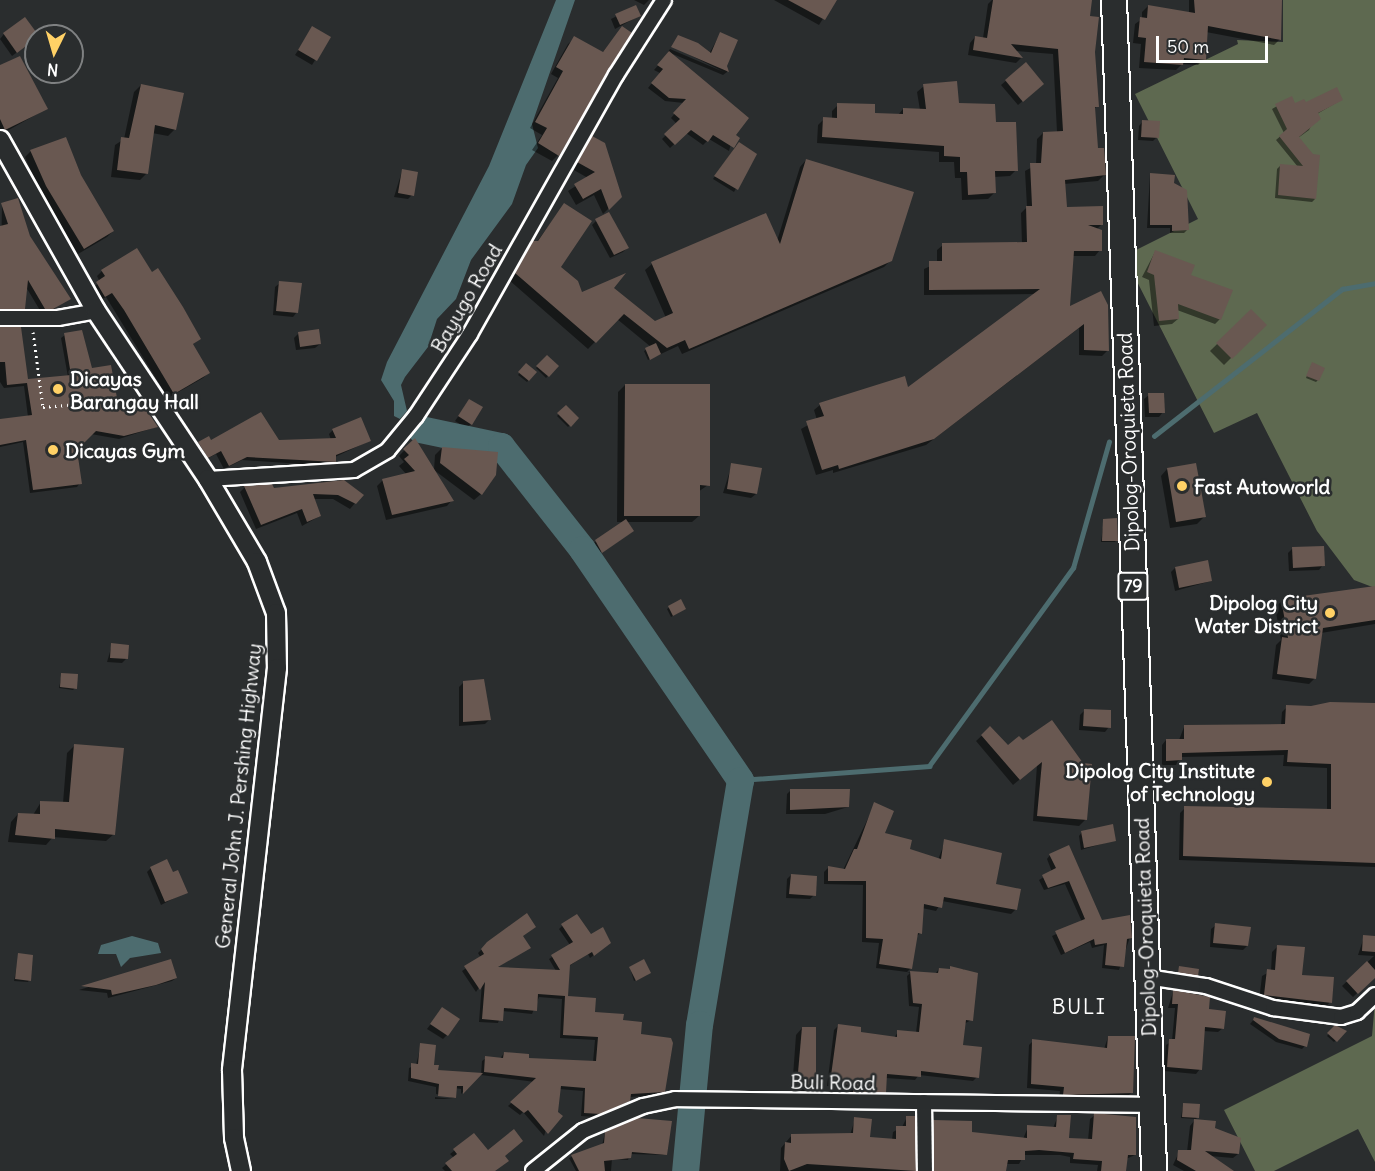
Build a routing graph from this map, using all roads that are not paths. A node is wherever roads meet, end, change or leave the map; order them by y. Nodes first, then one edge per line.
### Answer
1 (664, 0) edge
2 (1114, 0) edge
3 (0, 140) edge
4 (96, 312) junction
5 (0, 318) edge
6 (208, 479) junction
7 (1147, 977) junction
8 (1375, 995) edge
9 (924, 1102) junction
10 (1152, 1106) junction
11 (241, 1171) edge
12 (533, 1171) edge
13 (924, 1171) edge
14 (1154, 1171) edge

1 - 6 street, Bayugo Road
2 - 7 highway, Dipolog-Oroquieta Road / 79
3 - 4 main road, General John J. Pershing Highway
4 - 5 street
4 - 6 main road, General John J. Pershing Highway
6 - 11 main road, General John J. Pershing Highway
7 - 8 street
7 - 10 highway, Dipolog-Oroquieta Road / 79
9 - 10 street, Buli Road
9 - 12 street, Buli Road
9 - 13 street
10 - 14 highway, Dipolog-Oroquieta Road / 79

